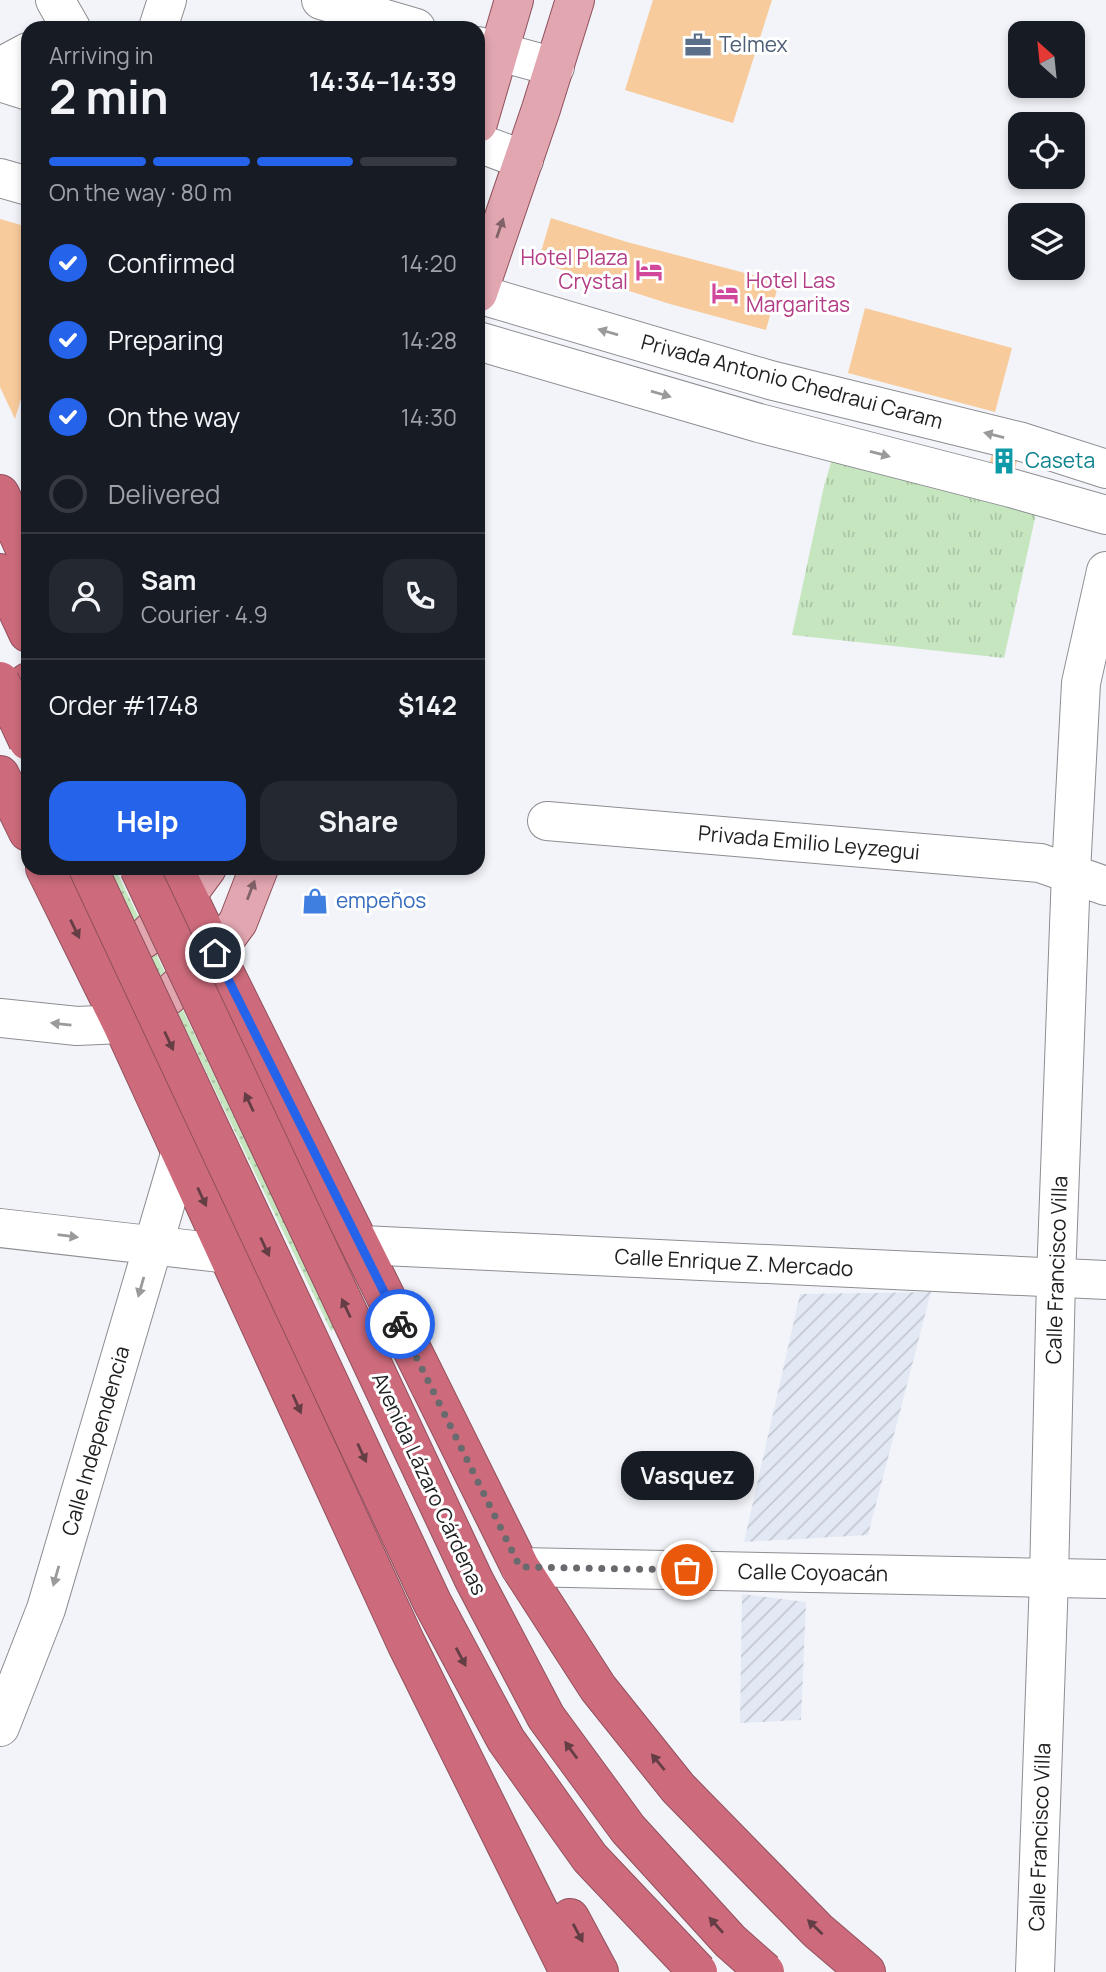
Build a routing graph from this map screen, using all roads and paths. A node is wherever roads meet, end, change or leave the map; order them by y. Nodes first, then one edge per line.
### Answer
1 (55, 0) edge
2 (167, 0) edge
3 (321, 0) edge
4 (513, 0) edge
5 (575, 0) edge
6 (67, 21) edge
7 (160, 21) edge
8 (392, 21) edge
9 (488, 48) edge
10 (21, 56) edge
11 (0, 67) edge
12 (555, 67) junction
13 (485, 70) edge
14 (0, 82) edge
15 (21, 89) edge
16 (485, 146) edge
17 (524, 160) junction
18 (0, 178) edge
19 (21, 184) edge
20 (485, 273) edge
21 (485, 295) edge
22 (485, 343) edge
23 (770, 380) junction
24 (759, 423) junction
25 (1106, 469) edge
26 (0, 494) edge
27 (1106, 515) edge
28 (21, 540) edge
29 (1106, 571) edge
30 (0, 573) edge
31 (21, 618) edge
32 (0, 681) edge
33 (21, 687) edge
34 (0, 691) edge
35 (21, 701) edge
36 (0, 717) edge
37 (21, 726) edge
38 (0, 775) edge
39 (21, 818) edge
40 (547, 821) dead end
41 (1071, 873) junction
42 (48, 875) edge
43 (91, 875) edge
44 (142, 875) edge
45 (256, 875) edge
46 (190, 877) edge
47 (1106, 886) edge
48 (215, 953) junction
49 (95, 971) junction
50 (0, 1018) edge
51 (122, 1024) junction
52 (181, 1152) junction
53 (0, 1227) edge
54 (362, 1245) junction
55 (153, 1247) junction
56 (229, 1254) junction
57 (1056, 1279) junction
58 (1106, 1280) edge
59 (520, 1567) junction
60 (1049, 1578) junction
61 (1106, 1580) edge
62 (406, 1643) junction
63 (0, 1727) edge
64 (569, 1972) edge
65 (598, 1972) edge
66 (698, 1972) edge
67 (765, 1972) edge
68 (866, 1972) edge
69 (1035, 1972) edge

1 - 6 street
2 - 7 street
3 - 8 street
4 - 9 main road
5 - 12 main road
9 - 12 street
9 - 13 main road
10 - 11 street
12 - 17 main road
14 - 15 street
16 - 17 street
20 -> 17 main road
18 - 19 street
23 -> 21 street, Privada Antonio Chedraui Caram
22 -> 24 street
23 - 24 street
25 -> 23 street, Privada Antonio Chedraui Caram
24 -> 27 street
26 - 28 highway
29 - 41 street, Calle Francisco Villa
30 - 31 highway
32 - 37 highway, bridge
33 - 34 highway
35 - 36 highway
38 - 39 highway
40 - 41 street, Privada Emilio Leyzegui
41 - 47 street, Privada Emilio Leyzegui
41 - 57 street, Calle Francisco Villa
42 -> 49 highway
43 -> 66 highway, bridge
67 -> 44 highway, Avenida Lázaro Cárdenas, bridge
48 -> 45 main road
46 - 48 highway
46 - 49 main road
48 - 51 main road
48 - 54 highway
49 - 51 highway
51 -> 50 street
51 - 52 highway
52 - 55 street, Calle Independencia
52 -> 56 highway
53 -> 55 street
54 - 57 street, Calle Enrique Z. Mercado
54 - 59 highway
55 - 56 street
55 -> 63 street, Calle Independencia
56 -> 62 highway
57 - 58 street, Calle Enrique Z. Mercado
57 - 60 street, Calle Francisco Villa
59 - 60 street, Calle Coyoacán
68 -> 59 highway
60 - 61 street, Calle Coyoacán
60 - 69 street, Calle Francisco Villa
62 - 64 highway
62 -> 65 highway

